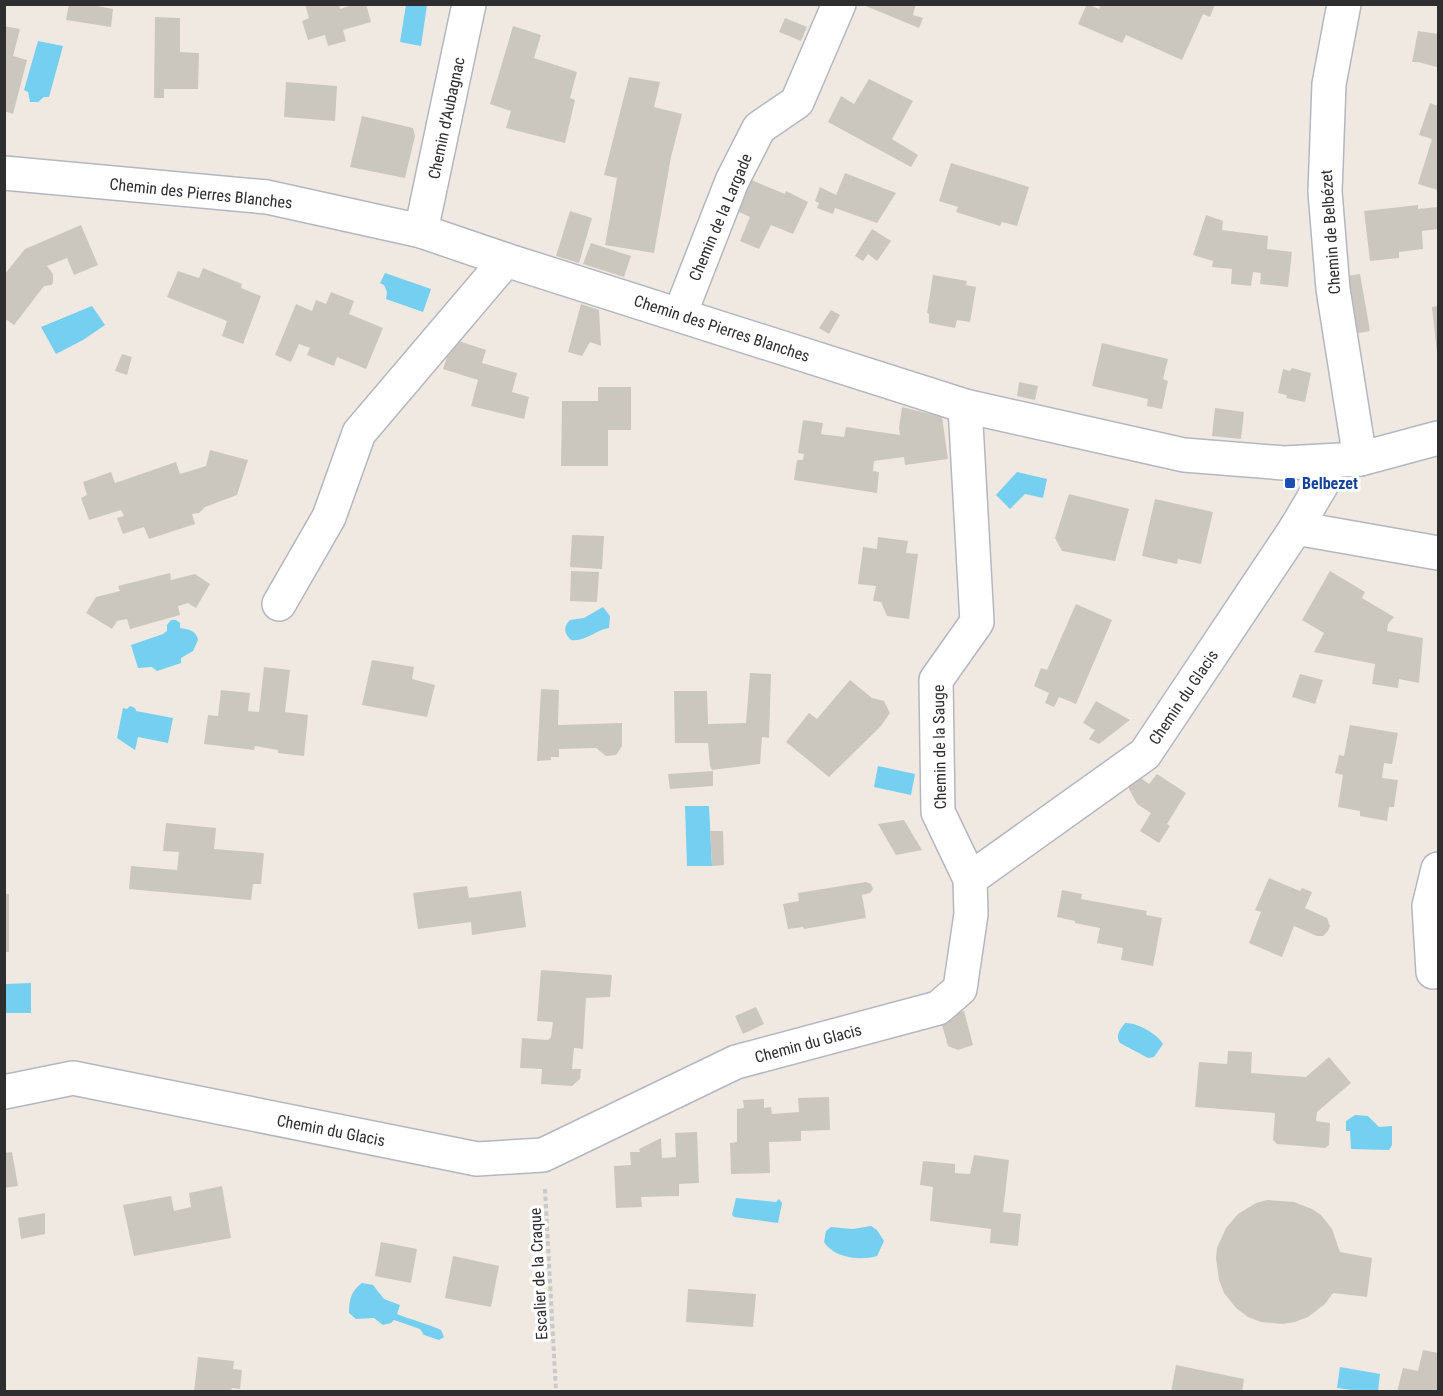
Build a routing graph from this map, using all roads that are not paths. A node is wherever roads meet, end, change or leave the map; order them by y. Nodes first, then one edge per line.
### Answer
1 (469, 4) edge
2 (839, 4) edge
3 (1344, 4) edge
4 (4, 173) edge
5 (421, 231) junction
6 (506, 260) junction
7 (680, 314) junction
8 (965, 406) junction
9 (1438, 438) edge
10 (1344, 460) junction
11 (1296, 528) junction
12 (1438, 553) edge
13 (279, 604) dead end
14 (1438, 869) edge
15 (970, 879) junction
16 (1432, 972) dead end
17 (4, 1092) edge

1 - 5 street, Chemin d'Aubagnac
2 - 7 street, Chemin de la Largade
3 - 10 street, Chemin de Belbézet
4 - 5 street, Chemin des Pierres Blanches
5 - 6 street, Chemin des Pierres Blanches
6 - 7 street, Chemin des Pierres Blanches
6 - 13 street
7 - 8 street, Chemin des Pierres Blanches
8 - 10 street, Chemin des Pierres Blanches
8 - 15 street, Chemin de la Sauge
9 - 10 street, Chemin des Pierres Blanches
10 - 11 street, Chemin du Glacis
11 - 12 street
11 - 15 street, Chemin du Glacis
14 - 16 street
15 - 17 street, Chemin du Glacis

